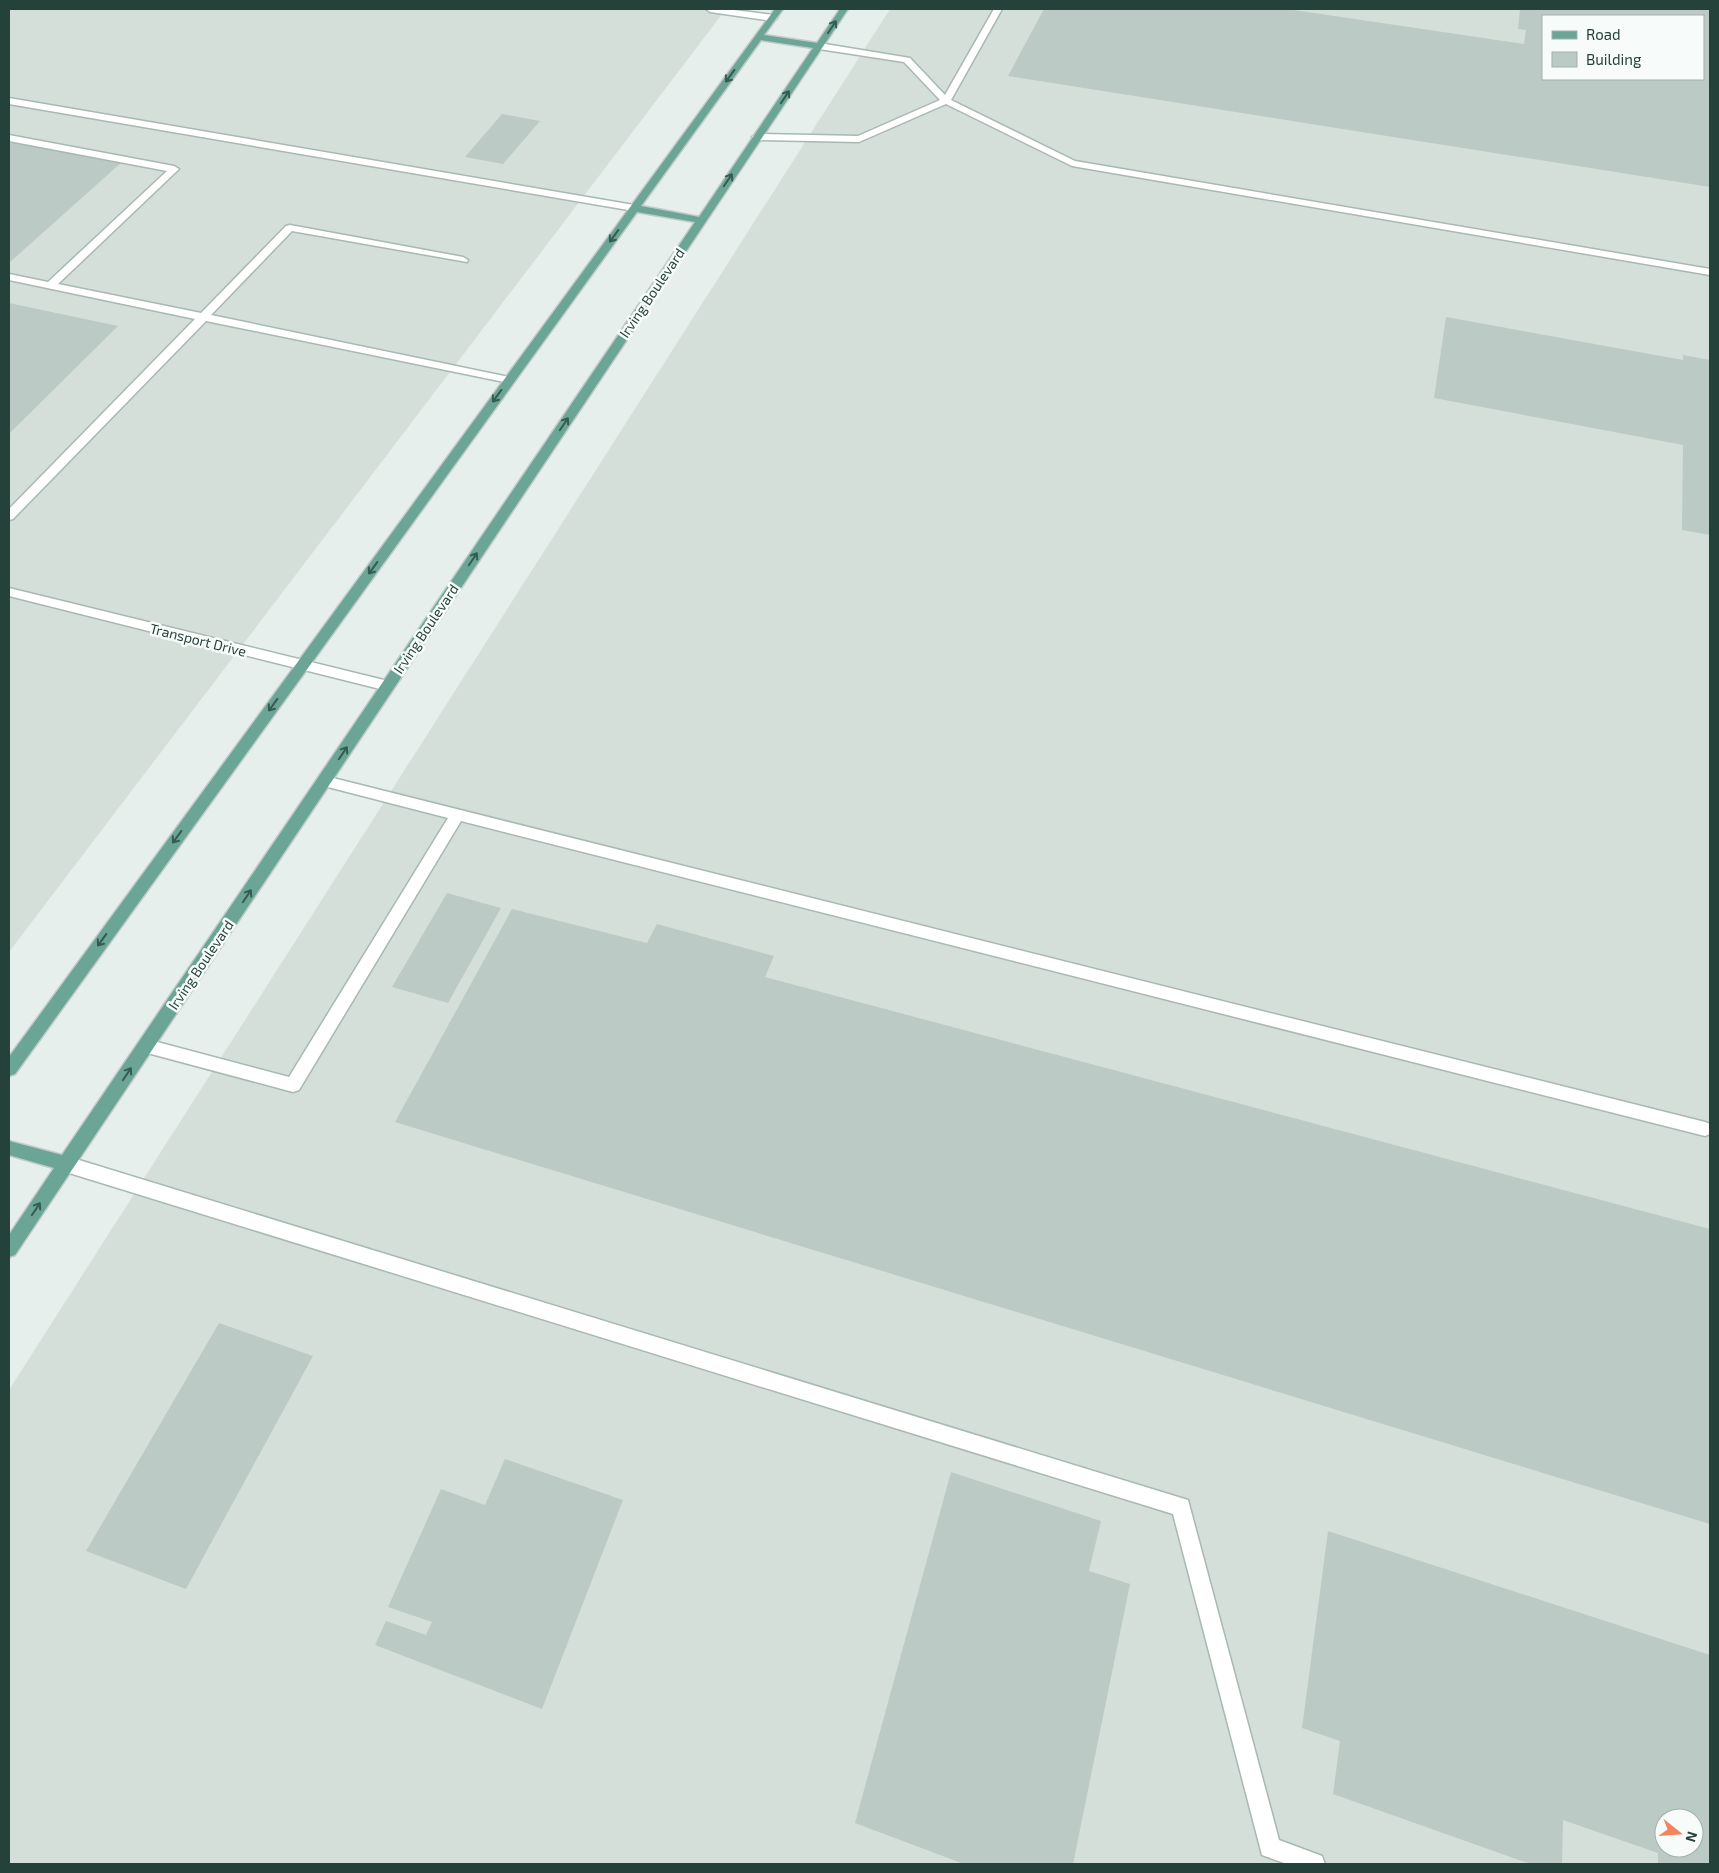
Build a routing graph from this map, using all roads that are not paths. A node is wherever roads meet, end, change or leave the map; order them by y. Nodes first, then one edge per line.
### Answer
1 (710, 9) edge
2 (779, 9) edge
3 (844, 9) edge
4 (998, 9) edge
5 (772, 18) junction
6 (758, 37) junction
7 (819, 46) junction
8 (9, 101) edge
9 (946, 101) junction
10 (757, 137) junction
11 (9, 138) edge
12 (634, 208) junction
13 (701, 220) junction
14 (463, 260) dead end
15 (1710, 272) edge
16 (9, 277) edge
17 (50, 286) junction
18 (201, 317) junction
19 (509, 380) junction
20 (9, 516) edge
21 (9, 592) edge
22 (302, 666) junction
23 (388, 686) junction
24 (324, 781) junction
25 (458, 814) junction
26 (146, 1046) junction
27 (9, 1069) edge
28 (1705, 1129) dead end
29 (9, 1148) edge
30 (66, 1164) junction
31 (9, 1249) edge
32 (1314, 1864) edge

1 - 5 street
2 - 5 main road
7 -> 3 main road, Irving Boulevard
4 - 9 street
5 - 6 main road
6 - 7 main road
6 -> 12 main road
7 - 9 street
10 -> 7 main road, Irving Boulevard
8 - 12 street
9 - 10 street
9 - 15 street
13 -> 10 main road, Irving Boulevard
11 - 17 street
12 - 13 main road
12 -> 19 main road
23 -> 13 main road, Irving Boulevard
14 - 18 street
16 - 17 street
17 - 18 street
18 - 19 street
18 - 20 street
19 -> 22 main road
21 - 22 street, Transport Drive
22 - 23 street, Transport Drive
22 -> 27 main road
24 -> 23 main road, Irving Boulevard
24 - 25 street
26 -> 24 main road, Irving Boulevard
25 - 26 street
25 - 28 street
30 -> 26 main road, Irving Boulevard
29 - 30 main road
31 -> 30 main road, Irving Boulevard
30 - 32 street

